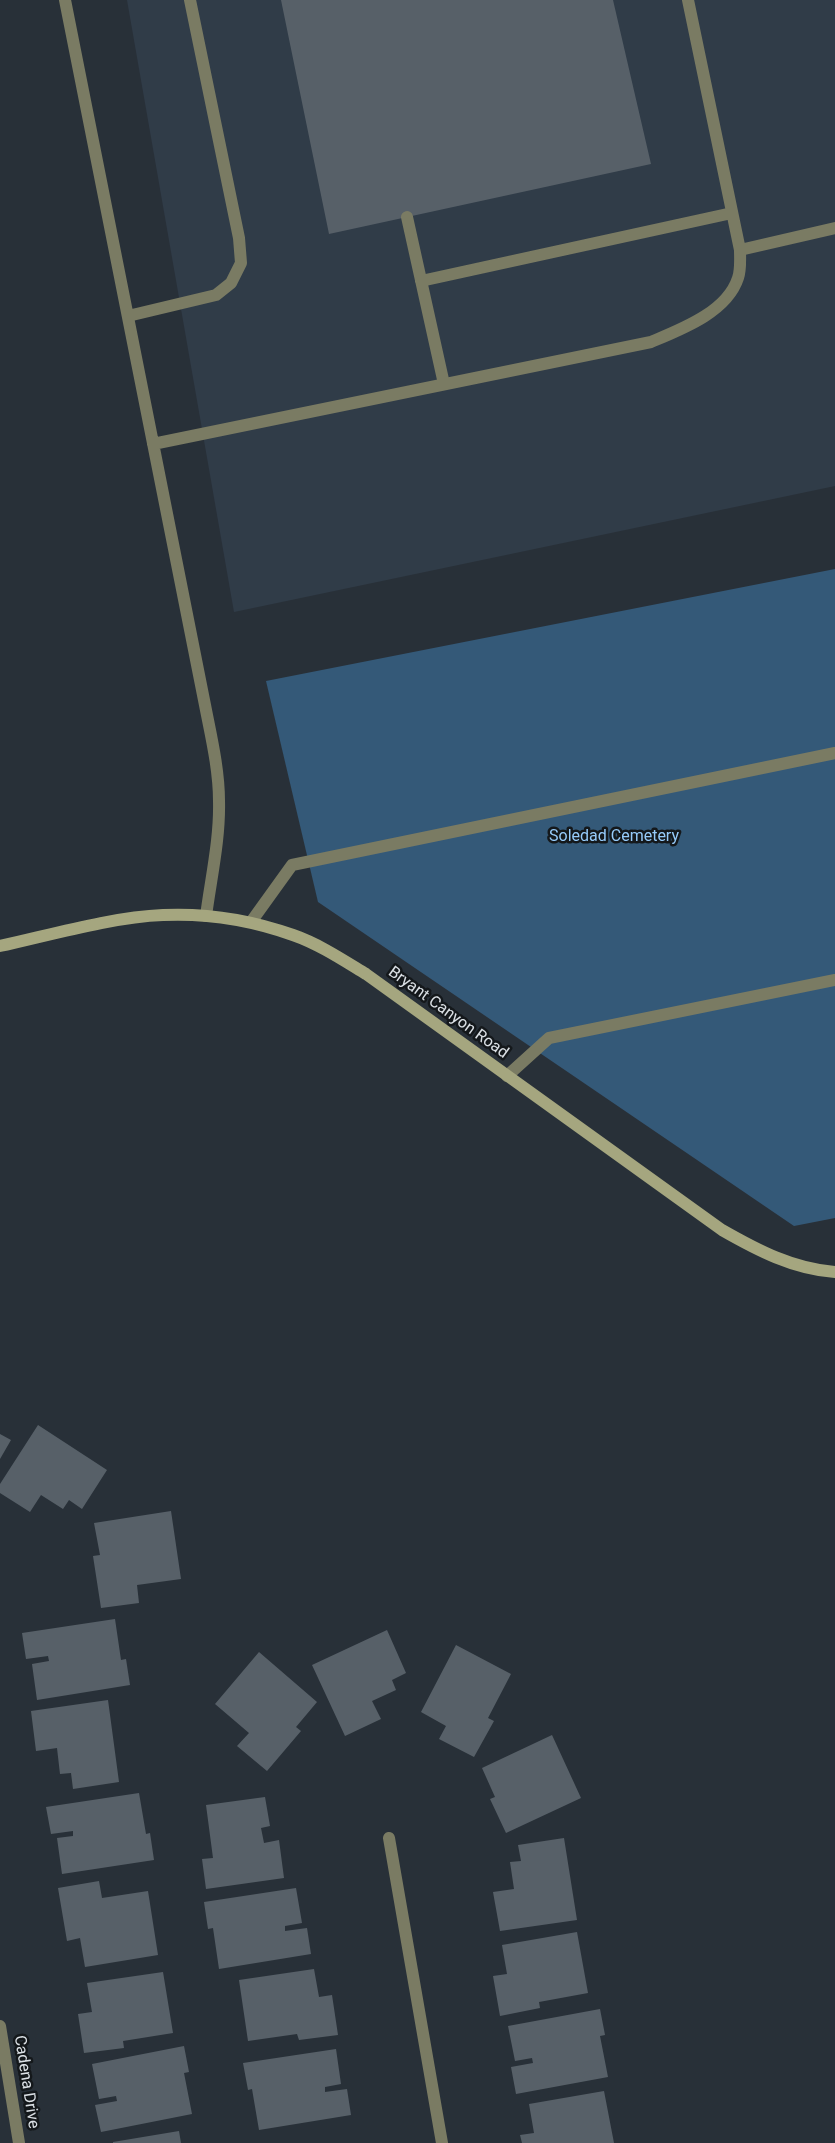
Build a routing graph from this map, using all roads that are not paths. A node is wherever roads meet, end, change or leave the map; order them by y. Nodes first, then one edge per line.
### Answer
1 (190, 0) edge
2 (688, 0) edge
3 (68, 1) edge
4 (732, 213) junction
5 (407, 217) dead end
6 (835, 228) edge
7 (740, 249) junction
8 (422, 281) junction
9 (128, 316) junction
10 (444, 384) junction
11 (153, 444) junction
12 (835, 753) edge
13 (206, 916) junction
14 (251, 922) junction
15 (0, 946) edge
16 (835, 981) edge
17 (507, 1076) junction
18 (835, 1272) edge
19 (389, 1838) dead end
20 (0, 2026) edge
21 (20, 2143) edge
22 (442, 2143) edge

1 - 9 street
2 - 4 street
3 - 9 street
4 - 7 street
4 - 8 street
5 - 8 street
6 - 7 street
7 - 10 street
8 - 10 street
9 - 11 street
10 - 11 street
11 - 13 street
12 - 14 street
13 - 14 street, Bryant Canyon Road
13 - 15 street, Bryant Canyon Road
14 - 17 street, Bryant Canyon Road
16 - 17 street
17 - 18 street, Bryant Canyon Road
19 - 22 street
20 - 21 street, Cadena Drive

